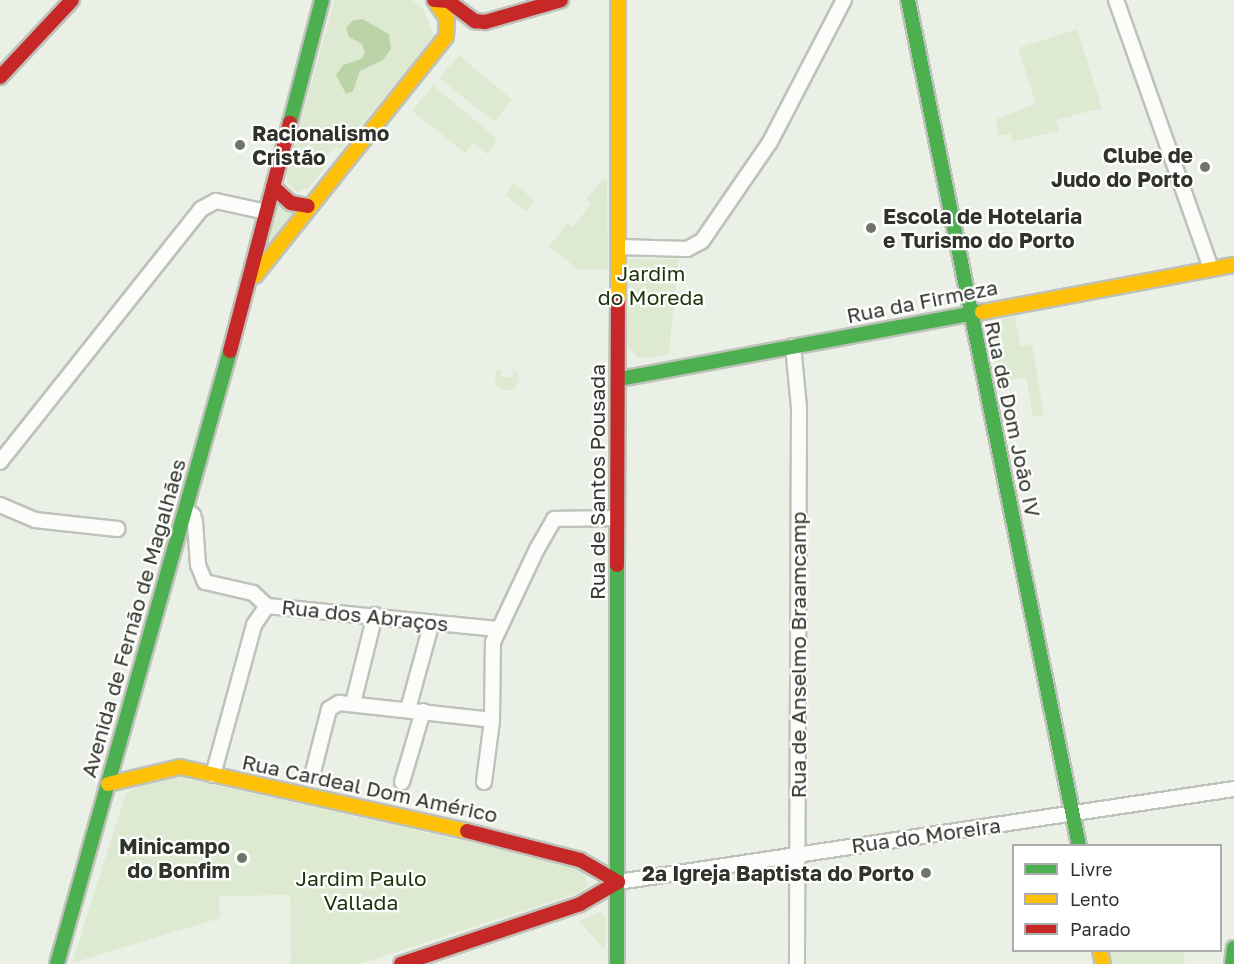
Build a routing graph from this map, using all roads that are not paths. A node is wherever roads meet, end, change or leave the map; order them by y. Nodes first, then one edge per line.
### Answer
1 (72, 0) edge
2 (322, 0) edge
3 (434, 0) edge
4 (561, 0) edge
5 (618, 0) edge
6 (844, 0) edge
7 (909, 0) edge
8 (1116, 0) edge
9 (0, 77) edge
10 (273, 187) junction
11 (308, 206) junction
12 (266, 212) junction
13 (619, 247) junction
14 (1234, 265) edge
15 (1211, 269) junction
16 (249, 284) junction
17 (970, 313) junction
18 (793, 346) junction
19 (619, 379) junction
20 (0, 462) edge
21 (0, 505) edge
22 (186, 511) junction
23 (616, 518) junction
24 (118, 529) dead end
25 (267, 606) junction
26 (375, 615) junction
27 (432, 622) junction
28 (498, 629) junction
29 (353, 703) junction
30 (408, 709) junction
31 (423, 711) junction
32 (492, 720) junction
33 (313, 772) dead end
34 (213, 775) junction
35 (402, 782) dead end
36 (484, 782) dead end
37 (108, 784) junction
38 (1234, 789) edge
39 (1073, 815) junction
40 (1079, 844) edge
41 (797, 852) junction
42 (618, 882) junction
43 (1234, 948) edge
44 (57, 964) edge
45 (401, 964) edge
46 (617, 964) edge
47 (797, 964) edge
48 (1232, 964) edge

1 - 9 street
2 - 10 street, Avenida de Fernão de Magalhães
3 - 4 street
3 - 11 street, Avenida de Fernão de Magalhães
5 - 13 street, Rua de Santos Pousada
6 - 13 street
7 - 17 street, Rua de Dom João IV
8 - 15 street
10 - 11 street
10 - 12 street, Avenida de Fernão de Magalhães
11 - 16 street, Avenida de Fernão de Magalhães
12 - 16 street, Avenida de Fernão de Magalhães
12 - 20 street
13 - 19 street, Rua de Santos Pousada
14 - 15 street, Rua da Firmeza
15 - 17 street, Rua da Firmeza
16 - 22 street, Avenida de Fernão de Magalhães
17 - 18 street, Rua da Firmeza
17 - 39 street, Rua de Dom João IV
18 - 19 street, Rua da Firmeza
18 - 41 street, Rua de Anselmo Braamcamp
19 - 23 street, Rua de Santos Pousada
21 - 24 street
22 - 25 street
22 - 37 street, Avenida de Fernão de Magalhães
23 - 28 street
23 - 42 street, Rua de Santos Pousada
25 - 26 street, Rua dos Abraços
25 - 34 street, Rua dos Abraços
26 - 27 street, Rua dos Abraços
26 - 29 street
27 - 28 street, Rua dos Abraços
27 - 30 street
28 - 32 street
29 - 30 street
29 - 33 street
30 - 31 street
31 - 32 street
31 - 35 street
32 - 36 street
34 - 37 street, Rua Cardeal Dom Américo
34 - 42 street, Rua Cardeal Dom Américo
37 - 44 street, Avenida de Fernão de Magalhães
38 - 39 street, Rua do Moreira
39 - 40 street, Rua de Dom João IV
39 - 41 street, Rua do Moreira
41 - 42 street, Rua do Moreira
41 - 47 street, Rua de Anselmo Braamcamp
42 - 45 street
42 - 46 street, Rua de Santos Pousada
43 - 48 street

